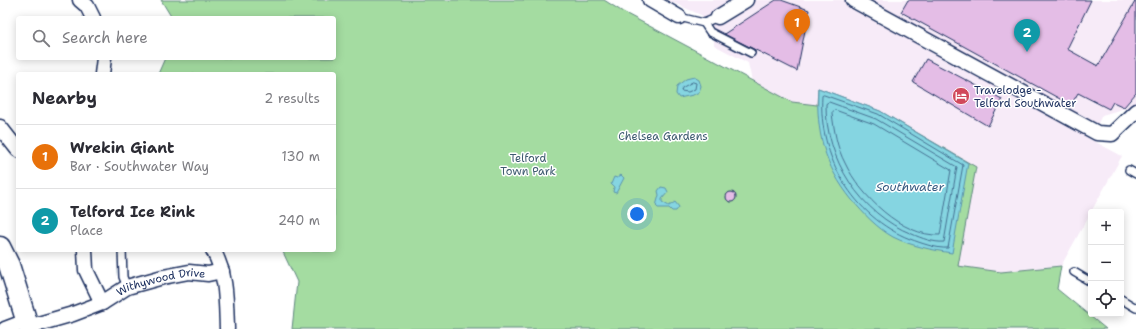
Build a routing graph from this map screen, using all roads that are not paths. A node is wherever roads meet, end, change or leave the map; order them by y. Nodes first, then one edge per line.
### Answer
1 (80, 0) edge
2 (650, 0) edge
3 (746, 0) edge
4 (853, 0) edge
5 (92, 16) edge
6 (718, 16) joint
7 (679, 17) joint
8 (704, 22) junction
9 (751, 53) dead end
10 (104, 60) edge
11 (102, 72) edge
12 (1136, 111) edge
13 (0, 126) edge
14 (16, 147) edge
15 (1129, 170) dead end
16 (1136, 174) edge
17 (0, 247) edge
18 (85, 252) edge
19 (122, 252) edge
20 (214, 252) edge
21 (222, 271) junction
22 (1074, 272) dead end
23 (1089, 281) edge
24 (127, 287) junction
25 (1124, 301) edge
26 (102, 302) junction
27 (1136, 308) edge
28 (28, 326) edge
29 (5, 329) edge
30 (227, 329) edge

1 - 5 street
2 - 7 street
3 - 6 street
4 - 12 street
6 - 8 lane
7 - 8 lane
8 - 9 lane
10 - 11 street
13 - 14 street
15 - 16 lane
17 - 28 street
18 - 26 street, Withywood Drive
19 - 24 lane
20 - 21 street, Withywood Drive
21 - 24 street, Withywood Drive
21 - 30 street, Withywood Drive
22 - 23 lane
24 - 26 street, Withywood Drive
25 - 27 lane
26 - 28 street, Withywood Drive
28 - 29 street, Withywood Drive

